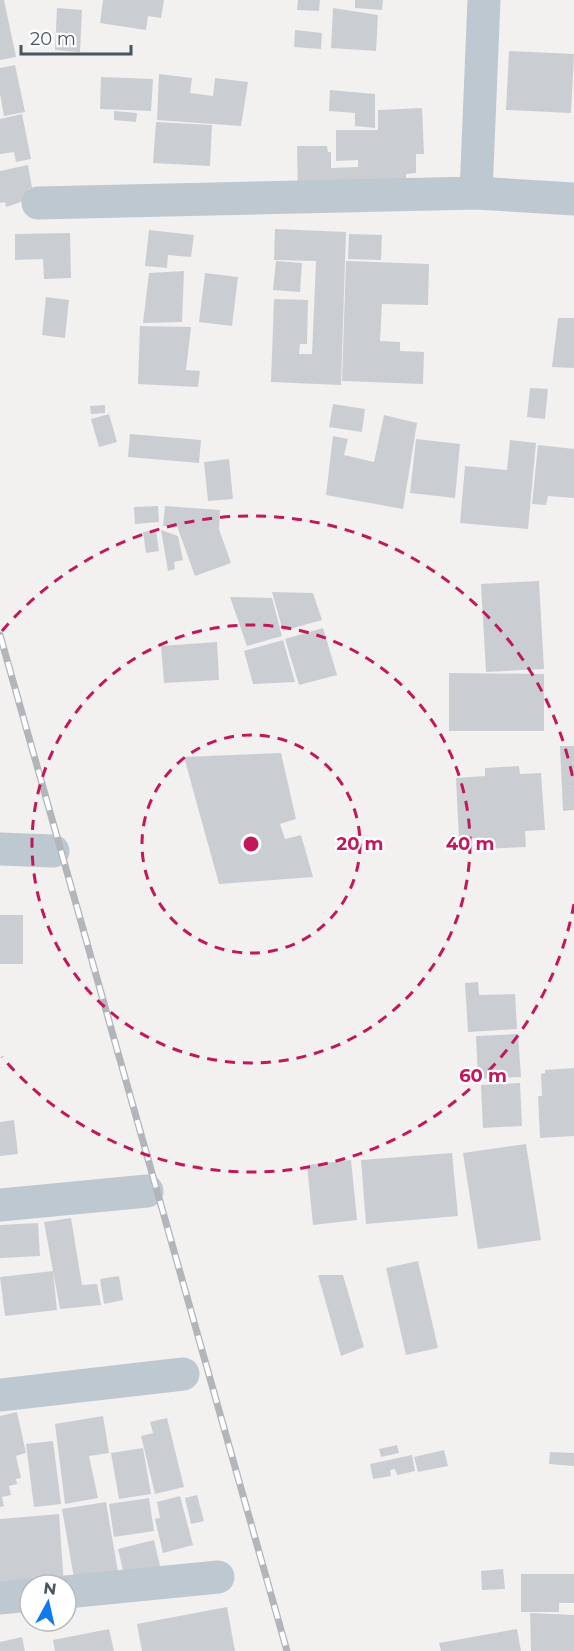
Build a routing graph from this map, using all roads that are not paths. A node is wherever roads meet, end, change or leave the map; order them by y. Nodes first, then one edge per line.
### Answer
1 (484, 0) edge
2 (476, 193) junction
3 (574, 199) edge
4 (38, 203) dead end
5 (0, 849) edge
6 (53, 850) dead end
7 (147, 1191) dead end
8 (0, 1204) edge
9 (183, 1374) dead end
10 (0, 1395) edge
11 (218, 1577) dead end
12 (78, 1591) edge
13 (18, 1596) edge
14 (0, 1598) edge

1 - 2 street
2 - 3 street
2 - 4 street
5 - 6 street
7 - 8 street
9 - 10 street
11 - 12 street
13 - 14 street

